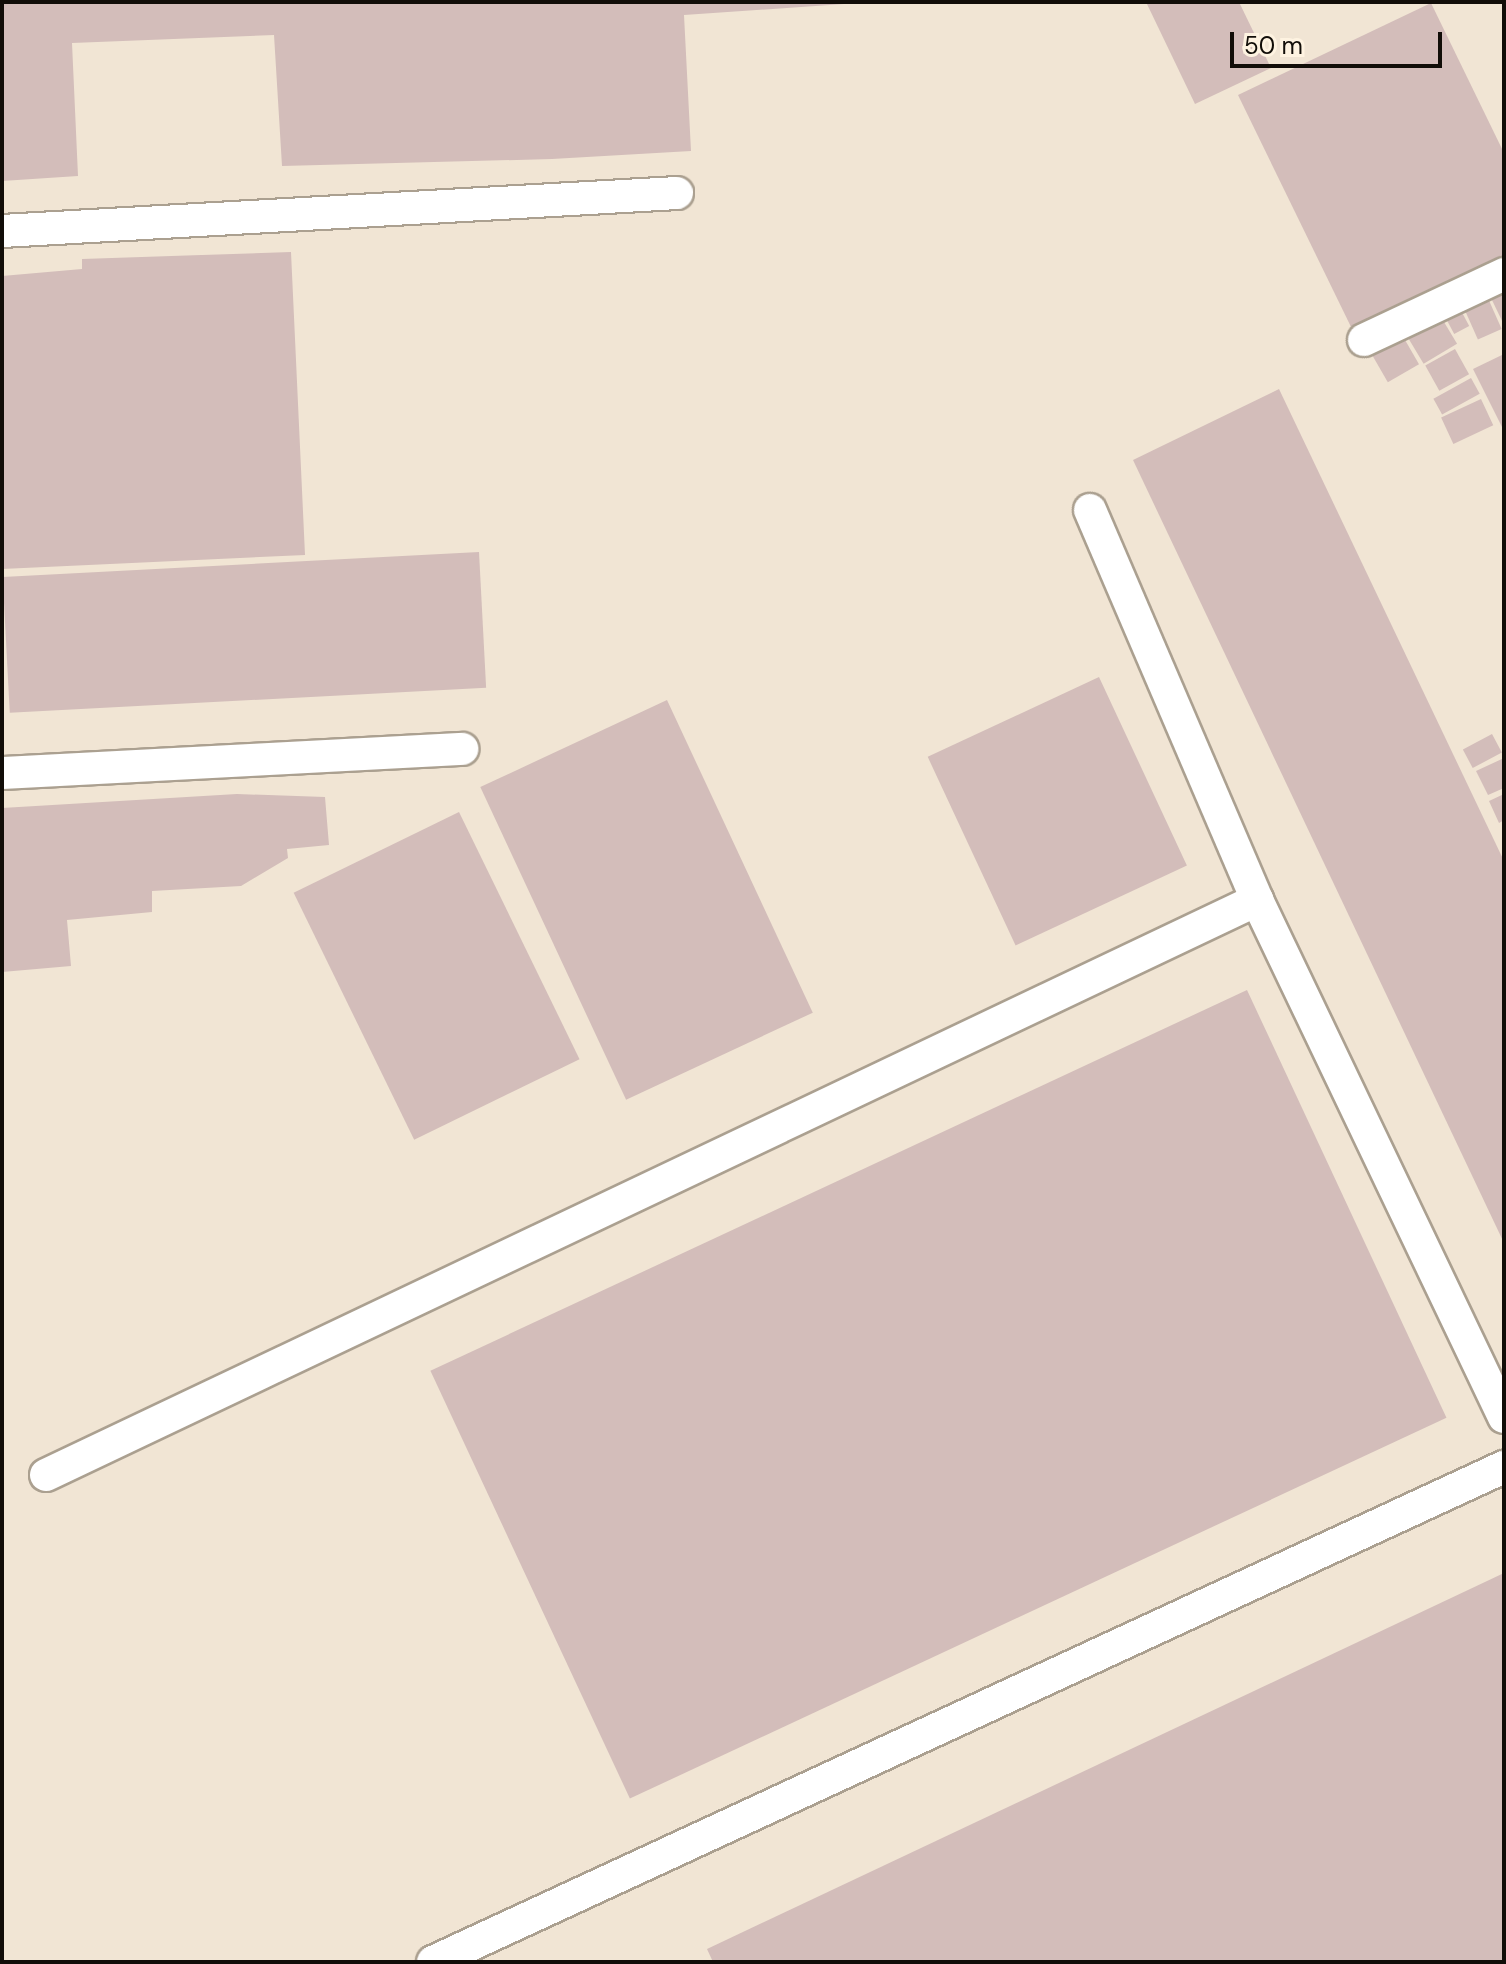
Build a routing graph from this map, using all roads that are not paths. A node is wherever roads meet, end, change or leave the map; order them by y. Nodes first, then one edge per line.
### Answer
1 (677, 193) dead end
2 (2, 231) edge
3 (1504, 274) edge
4 (1364, 340) dead end
5 (1090, 510) dead end
6 (462, 749) dead end
7 (2, 773) edge
8 (1257, 900) junction
9 (1504, 1417) edge
10 (1504, 1467) edge
11 (46, 1475) dead end
12 (490, 1951) edge
13 (433, 1962) edge

1 - 2 street
3 - 4 street
5 - 8 street
6 - 7 street
8 - 9 street
8 - 11 street
10 - 12 street
12 - 13 street

